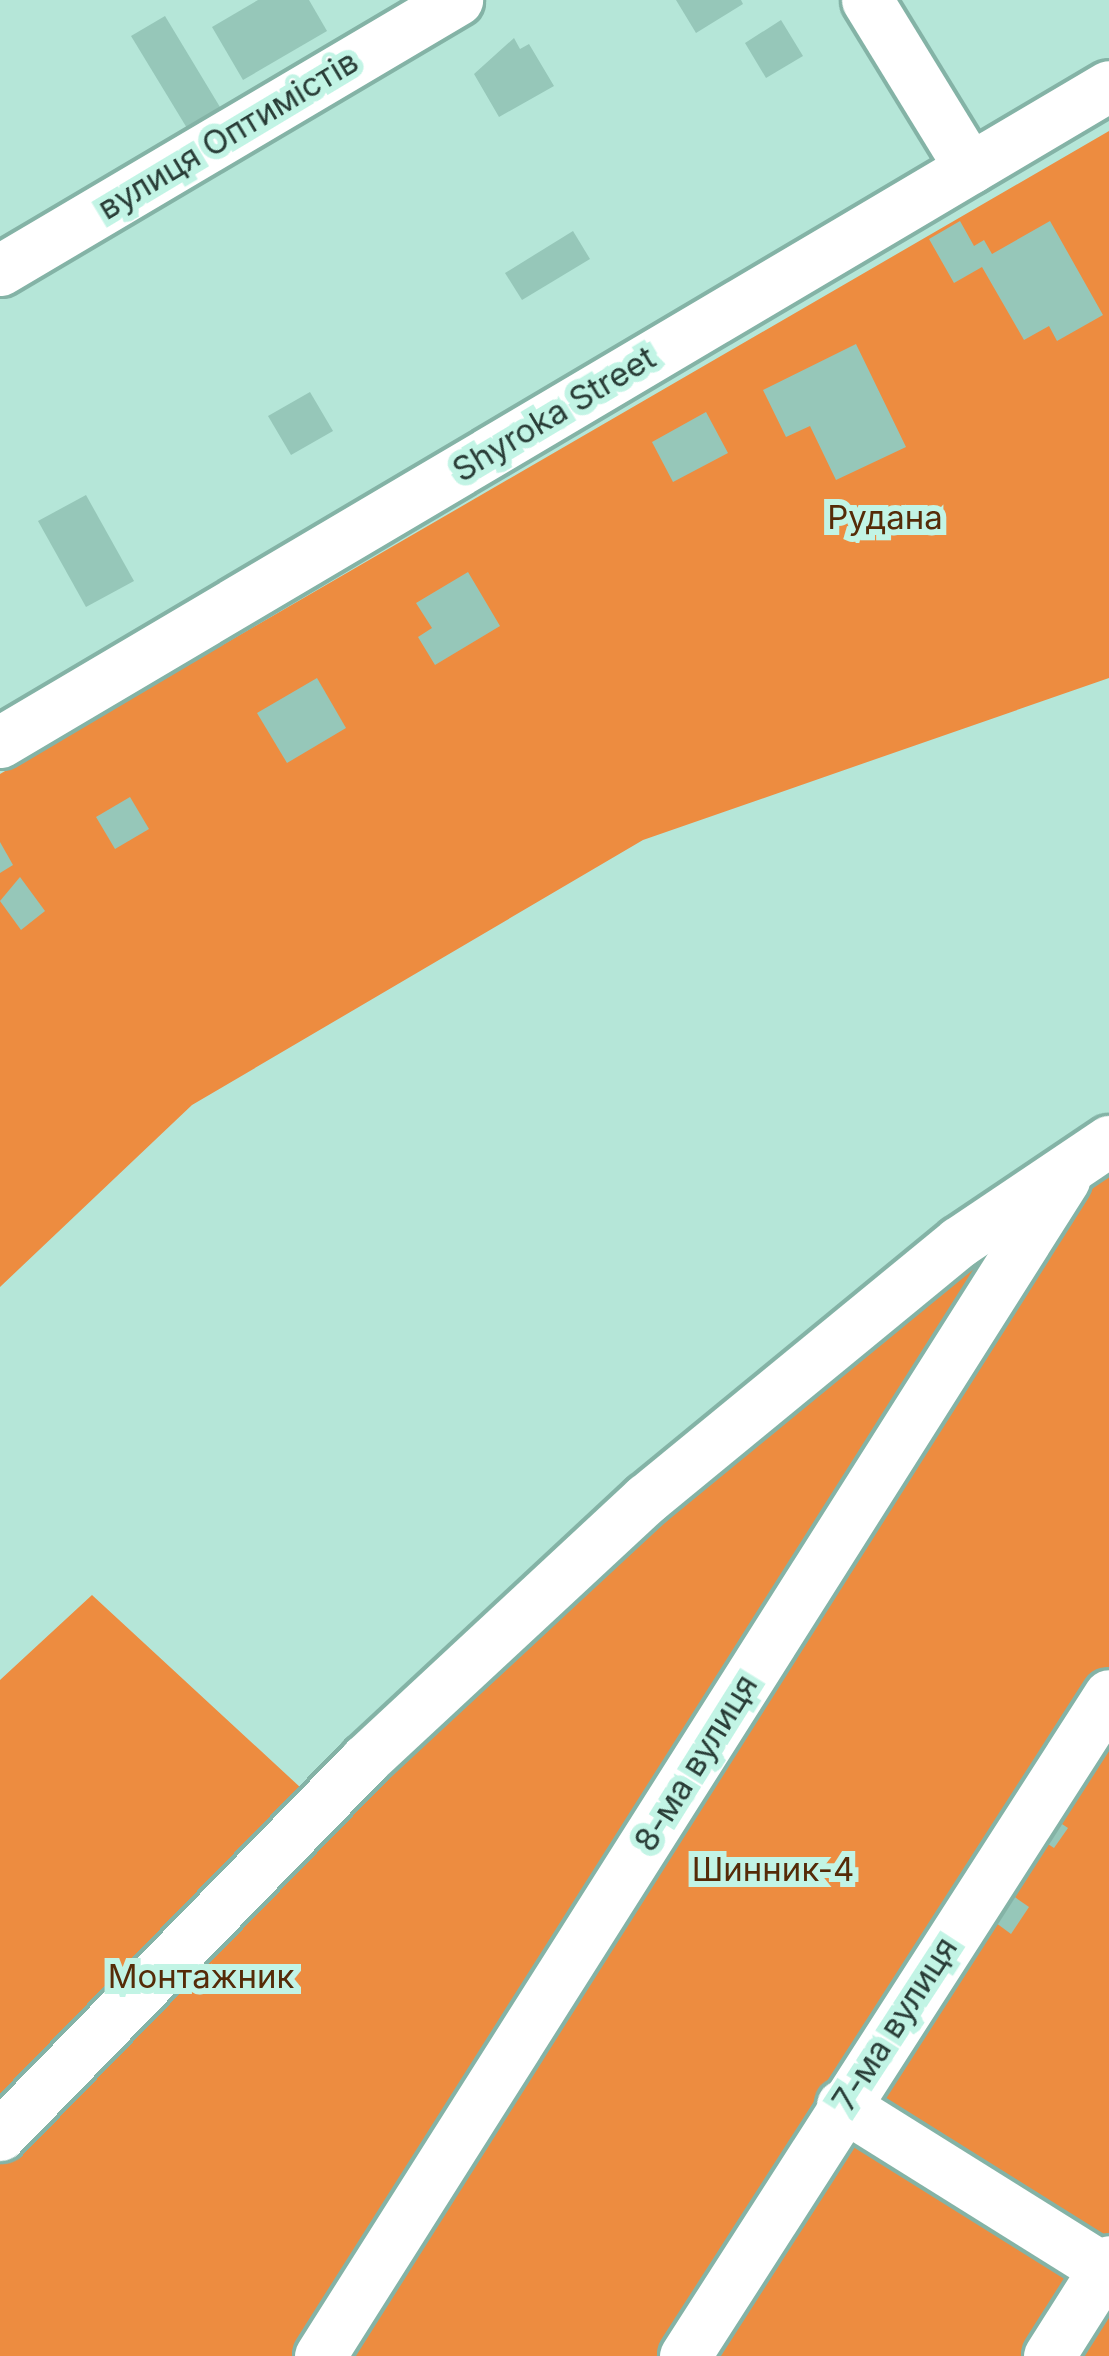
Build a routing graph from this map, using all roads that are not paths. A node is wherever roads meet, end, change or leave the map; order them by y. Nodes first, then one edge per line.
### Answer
1 (457, 0) edge
2 (867, 0) edge
3 (1109, 86) edge
4 (970, 168) junction
5 (0, 270) edge
6 (0, 742) edge
7 (1090, 1156) edge
8 (1109, 1694) edge
9 (842, 2104) junction
10 (0, 2135) edge
11 (1107, 2267) edge
12 (320, 2356) edge
13 (685, 2356) edge
14 (1049, 2356) edge

1 - 5 street, вулиця Оптимістів
2 - 4 street
3 - 4 street, Shyroka Street
4 - 6 street, Shyroka Street
7 - 10 street
7 - 12 street, 8-ма вулиця
8 - 9 street, 7-ма вулиця
9 - 11 street
9 - 13 street, 7-ма вулиця
11 - 14 street

